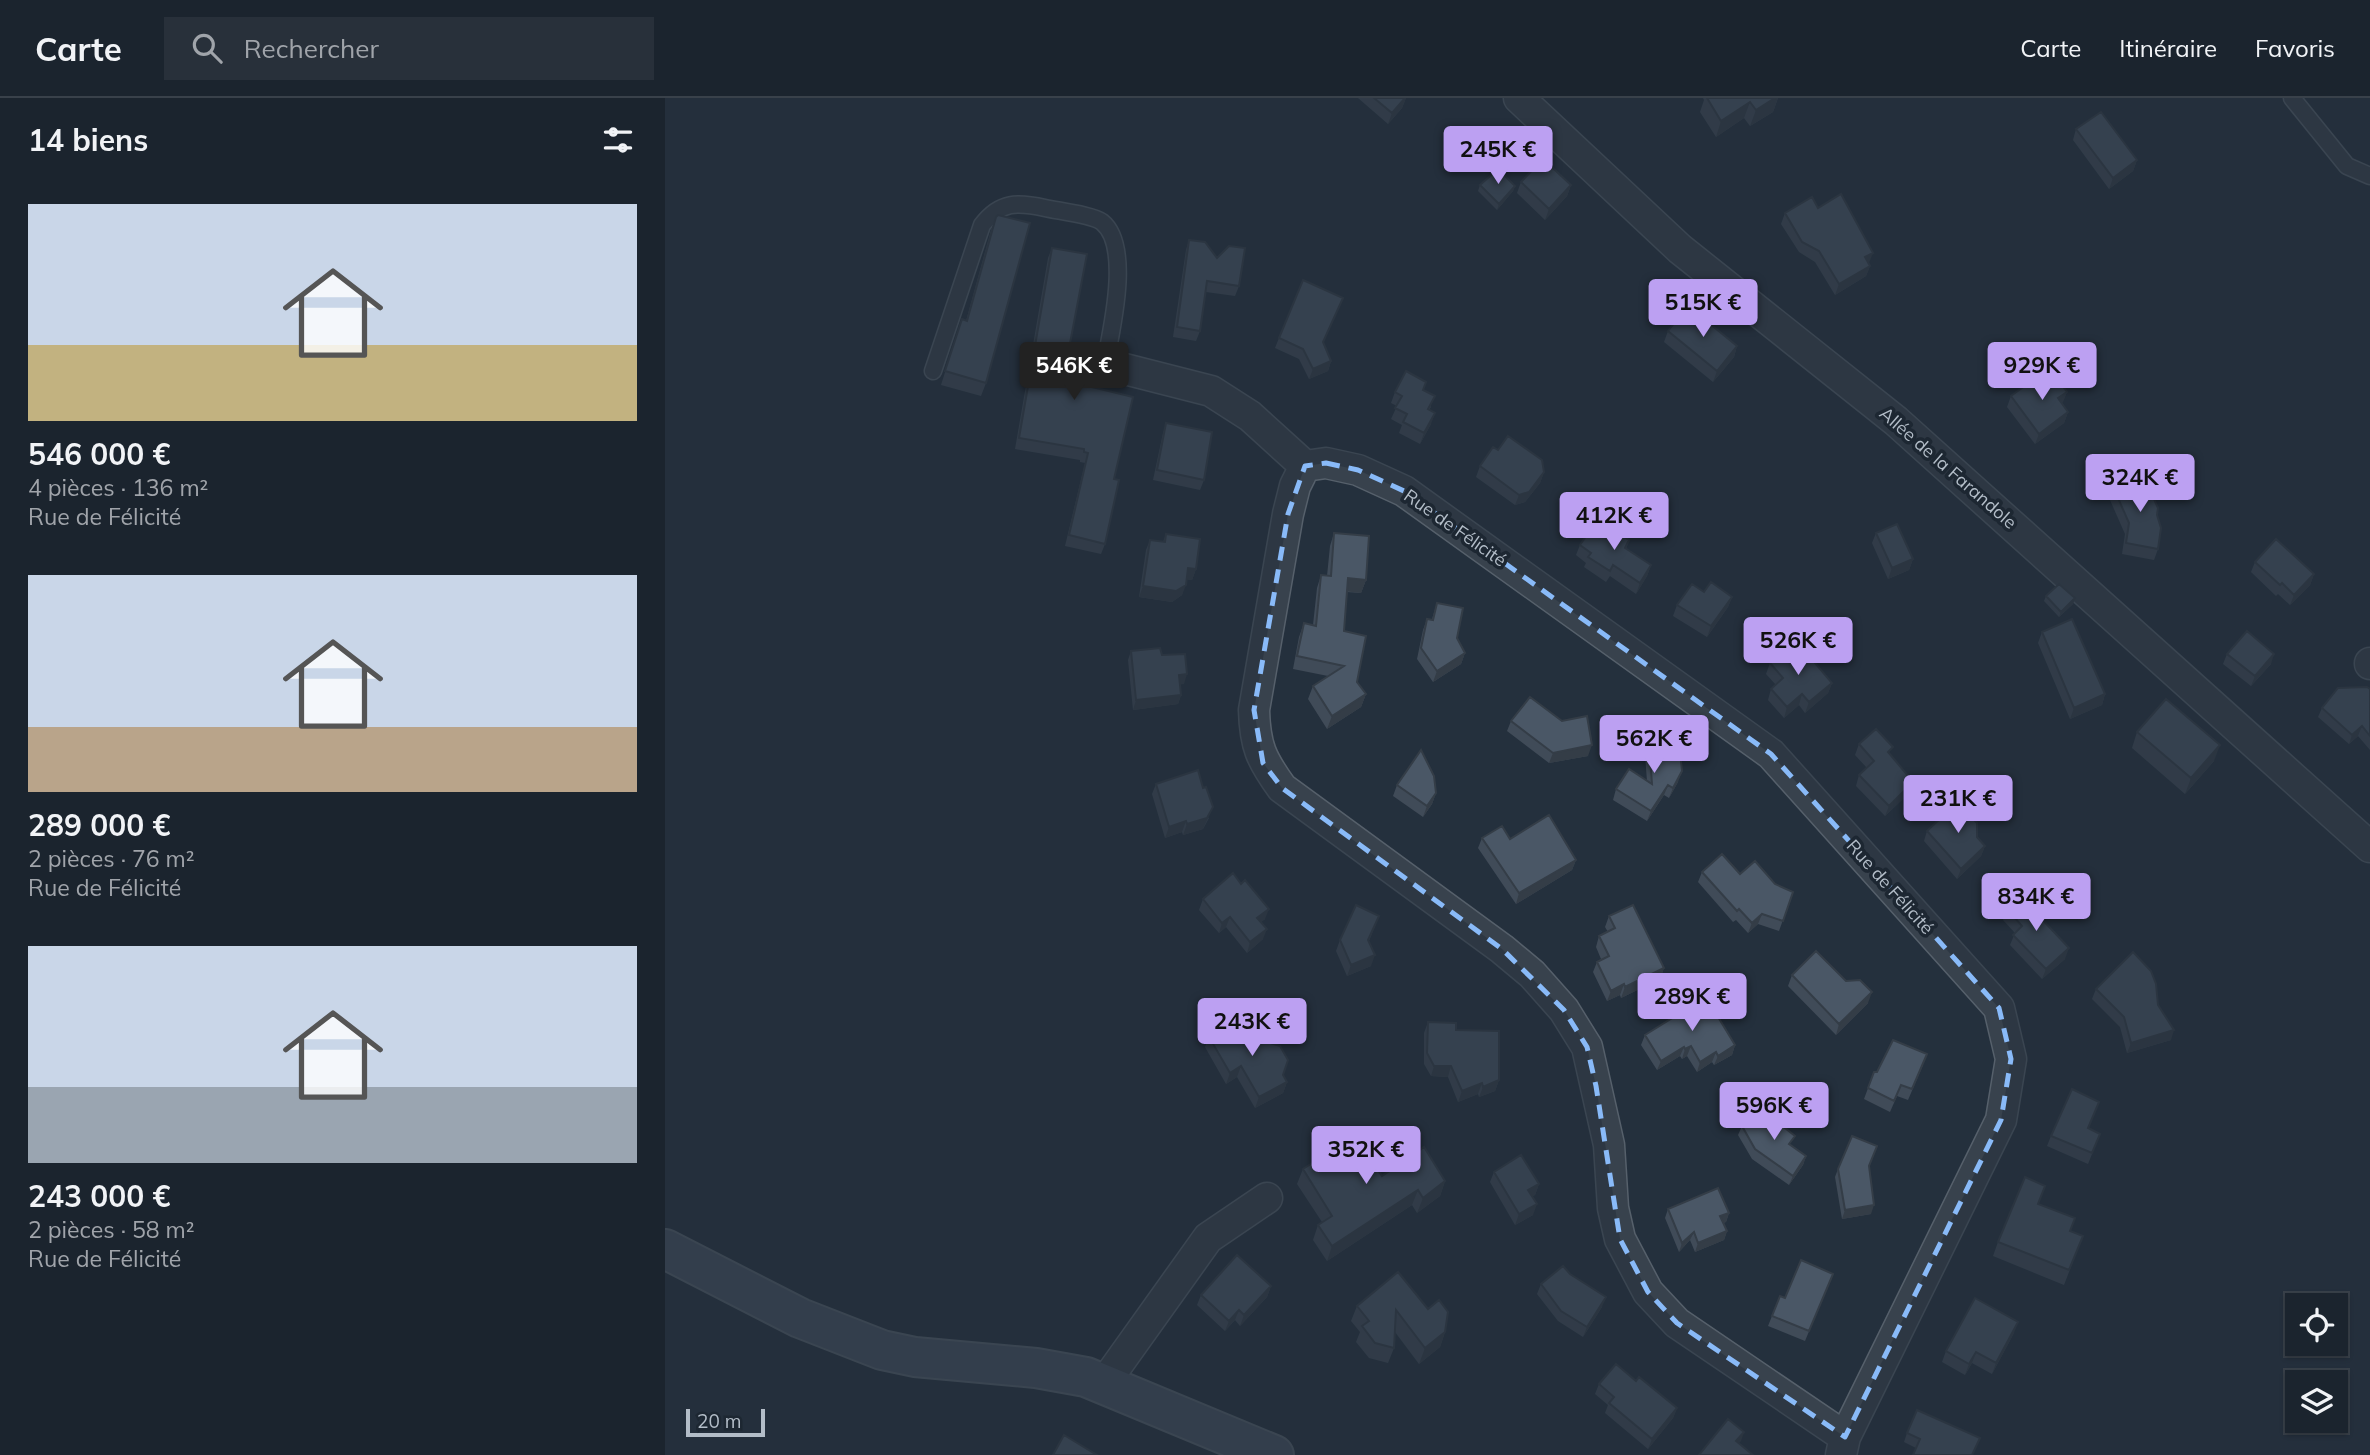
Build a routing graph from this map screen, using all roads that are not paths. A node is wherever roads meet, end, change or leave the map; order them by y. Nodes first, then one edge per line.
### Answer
1 (1519, 98) edge
2 (2292, 98) edge
3 (2370, 176) edge
4 (1105, 364) joint
5 (933, 371) dead end
6 (1305, 466) junction
7 (2370, 847) edge
8 (1267, 1198) dead end
9 (665, 1249) edge
10 (1103, 1385) junction
11 (1843, 1446) edge
12 (1274, 1455) edge

1 - 7 street, Allée de la Farandole
2 - 3 lane
4 - 5 lane
4 - 6 street
6 - 11 street, Rue de Félicité
6 - 11 street, Rue de Félicité
8 - 10 street
9 - 10 street
10 - 12 street

